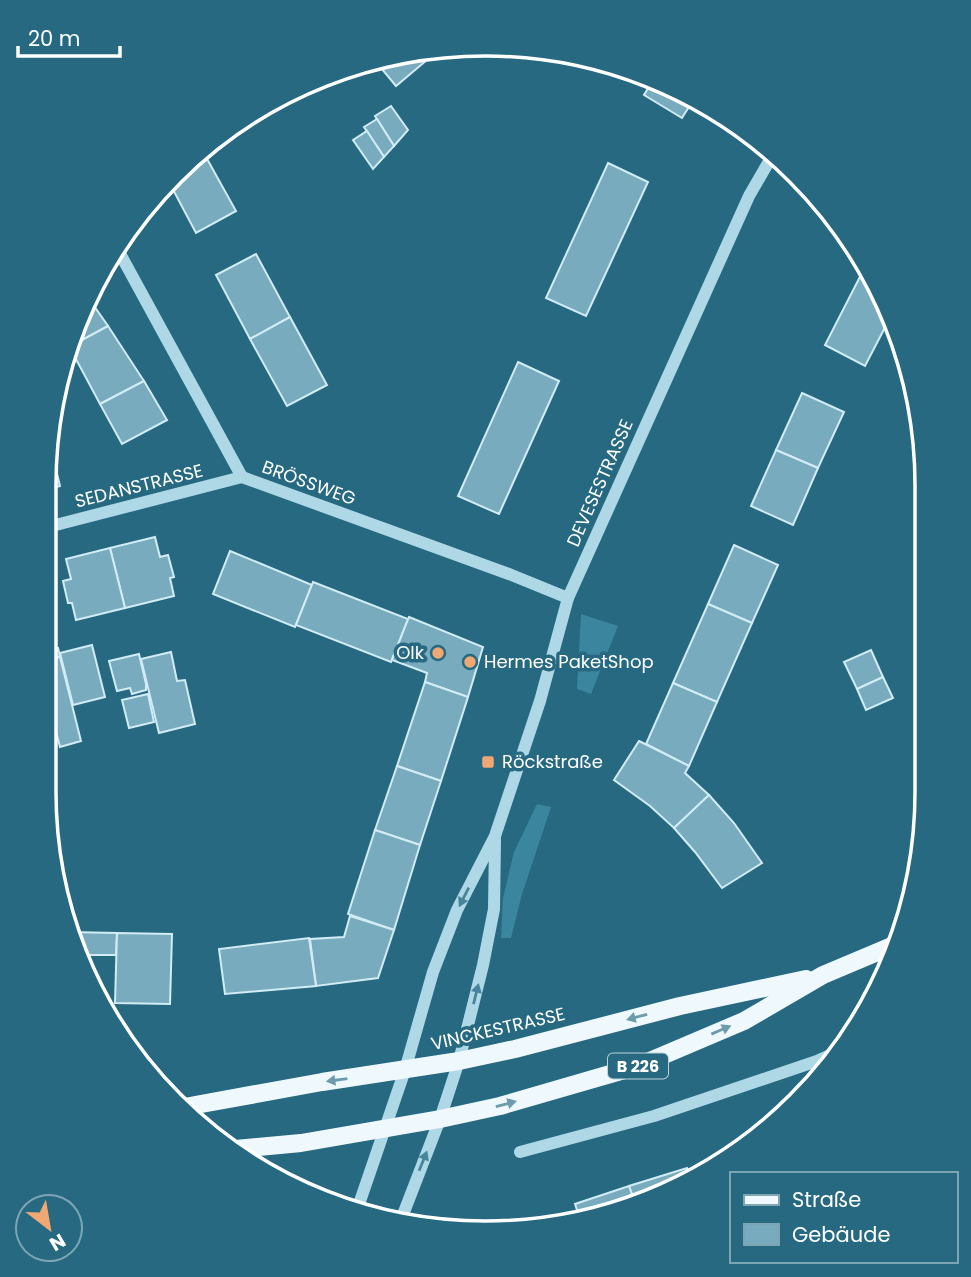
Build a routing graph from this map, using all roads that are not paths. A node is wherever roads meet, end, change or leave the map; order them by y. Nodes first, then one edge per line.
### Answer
1 (768, 163) edge
2 (122, 257) edge
3 (242, 477) junction
4 (56, 525) edge
5 (568, 597) junction
6 (495, 836) junction
7 (885, 949) edge
8 (823, 975) junction
9 (459, 1061) junction
10 (815, 1066) edge
11 (405, 1070) junction
12 (193, 1105) edge
13 (440, 1119) junction
14 (386, 1127) junction
15 (246, 1148) edge
16 (520, 1152) dead end
17 (359, 1202) edge
18 (404, 1213) edge

1 - 5 street, DEVESESTRASSE
2 - 3 street, BRÖSSWEG
3 - 4 street, SEDANSTRASSE
3 - 5 street, BRÖSSWEG
5 - 6 street, DEVESESTRASSE
9 -> 6 street, DEVESESTRASSE
6 -> 11 street, DEVESESTRASSE
7 - 8 main road, VINCKESTRASSE / B 226
8 -> 9 main road, VINCKESTRASSE / B 226
13 -> 8 main road, VINCKESTRASSE / B 226
9 - 11 main road, VINCKESTRASSE / B 226
9 - 13 street
10 - 16 street
11 -> 12 main road, VINCKESTRASSE / B 226
11 - 14 street
13 - 14 main road, VINCKESTRASSE / B 226
18 -> 13 street
14 - 15 main road, VINCKESTRASSE / B 226
14 - 17 street

